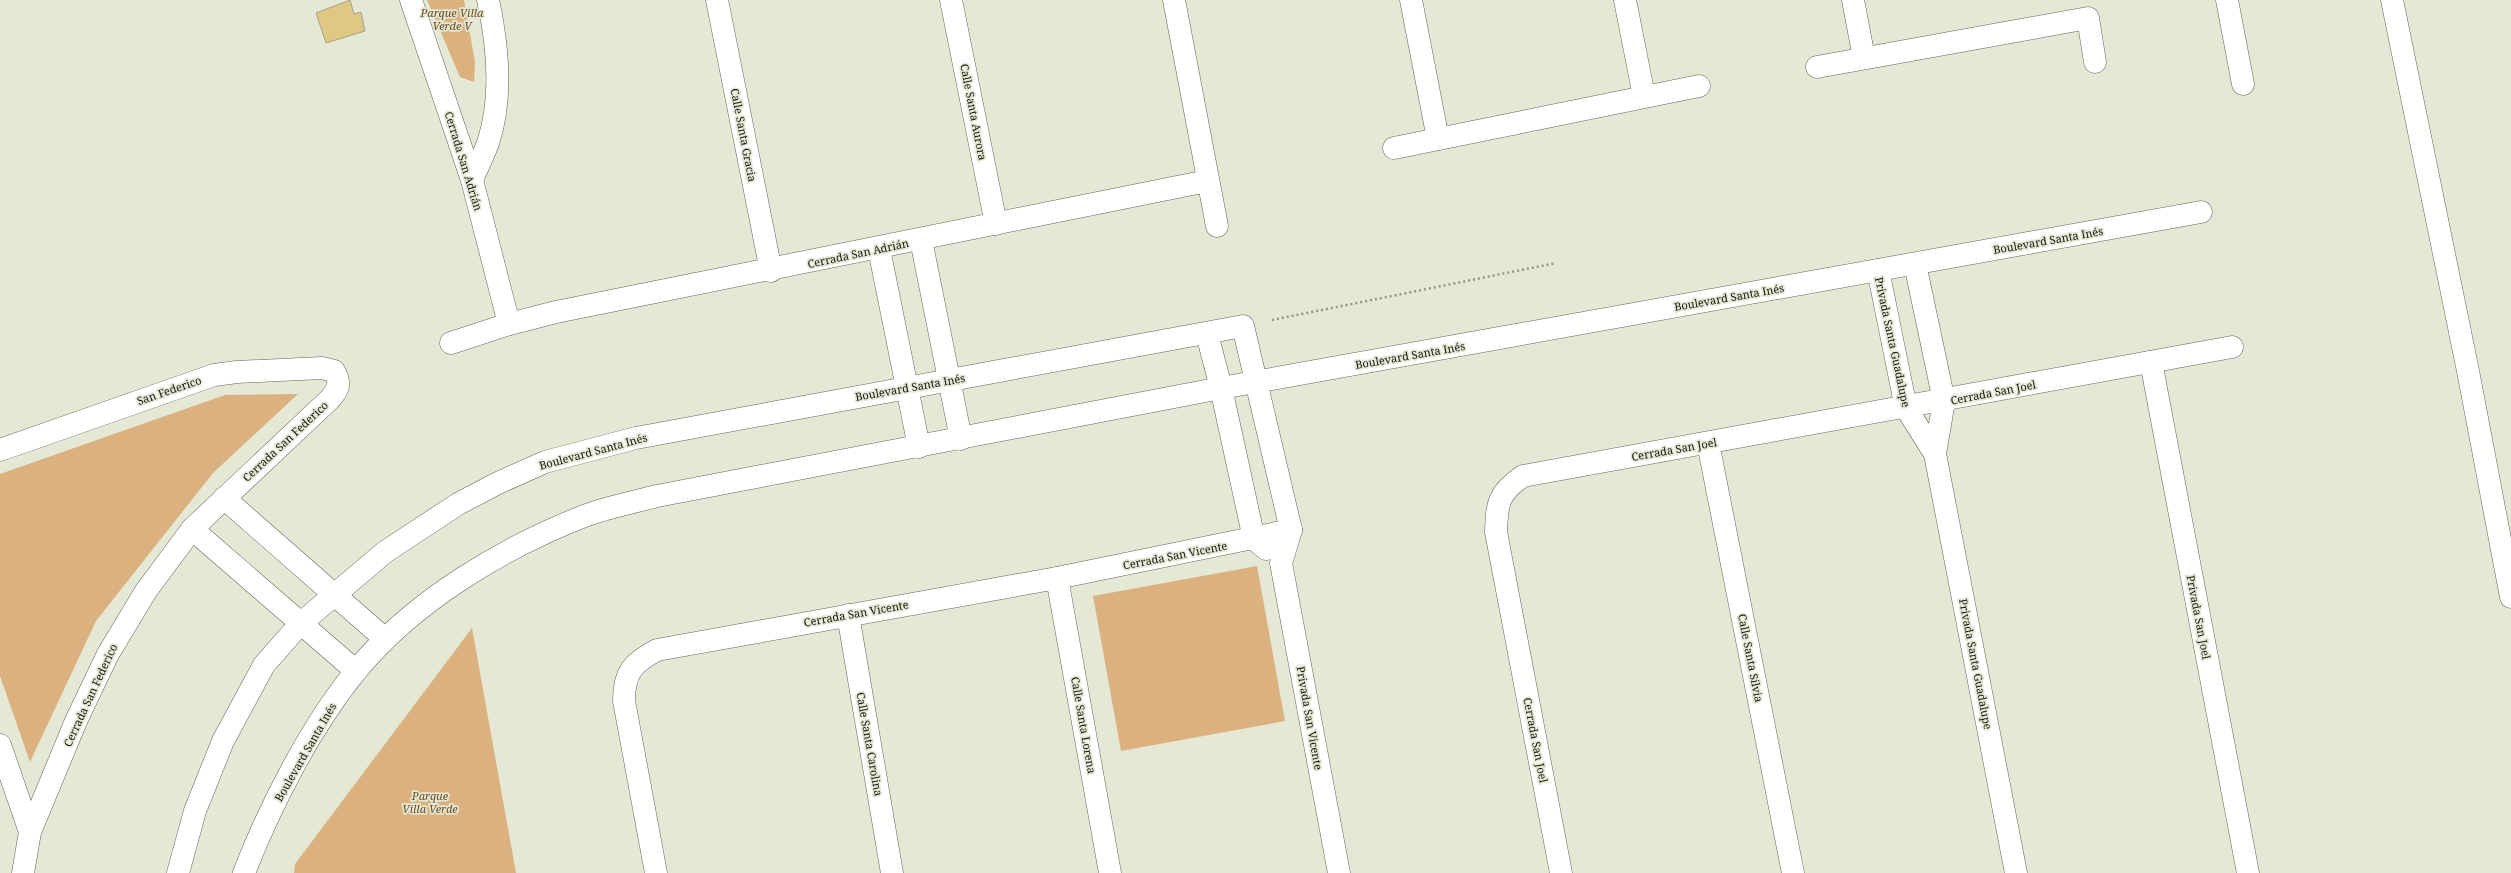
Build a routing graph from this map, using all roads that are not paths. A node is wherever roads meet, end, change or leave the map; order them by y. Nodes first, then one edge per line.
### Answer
1 (410, 0) edge
2 (488, 0) edge
3 (717, 0) edge
4 (951, 0) edge
5 (1174, 0) edge
6 (1411, 0) edge
7 (1625, 0) edge
8 (1853, 0) edge
9 (2227, 0) edge
10 (2392, 0) edge
11 (2086, 9) edge
12 (1864, 58) junction
13 (2095, 62) dead end
14 (1817, 67) dead end
15 (2243, 84) dead end
16 (1699, 86) dead end
17 (1644, 96) junction
18 (1438, 139) junction
19 (1394, 148) dead end
20 (472, 180) junction
21 (1207, 181) junction
22 (2201, 212) dead end
23 (996, 224) junction
24 (1217, 226) dead end
25 (921, 240) junction
26 (879, 248) junction
27 (1915, 264) junction
28 (1878, 270) junction
29 (771, 271) junction
30 (509, 324) junction
31 (1207, 334) junction
32 (451, 343) dead end
33 (2232, 347) dead end
34 (2150, 362) junction
35 (949, 379) junction
36 (339, 380) joint
37 (1256, 382) junction
38 (907, 387) junction
39 (1222, 388) junction
40 (1944, 401) junction
41 (1906, 408) junction
42 (961, 439) junction
43 (1708, 443) junction
44 (918, 447) junction
45 (0, 450) edge
46 (1934, 454) junction
47 (224, 498) junction
48 (192, 529) junction
49 (1291, 530) junction
50 (1254, 539) junction
51 (1282, 563) junction
52 (1057, 578) junction
53 (333, 595) junction
54 (2511, 597) edge
55 (848, 614) junction
56 (300, 624) junction
57 (385, 639) junction
58 (356, 671) junction
59 (0, 745) edge
60 (30, 832) junction
61 (23, 873) edge
62 (178, 873) edge
63 (244, 873) edge
64 (656, 873) edge
65 (892, 873) edge
66 (1110, 873) edge
67 (1339, 873) edge
68 (1561, 873) edge
69 (1793, 873) edge
70 (2016, 873) edge
71 (2248, 873) edge

1 - 20 street, Cerrada San Adrián
2 - 20 street
3 - 29 street, Calle Santa Gracia
4 - 23 street, Calle Santa Aurora
5 - 21 street
6 - 18 street
7 - 17 street
8 - 12 street
9 - 15 street
10 - 54 street
11 - 12 street
11 - 13 street
12 - 14 street
16 - 17 street
17 - 18 street
18 - 19 street
20 - 30 street, Cerrada San Adrián
21 - 23 street, Cerrada San Adrián
21 - 24 street
22 - 27 street, Boulevard Santa Inés
23 - 25 street, Cerrada San Adrián
25 - 26 street, Cerrada San Adrián
25 - 35 street
26 - 29 street, Cerrada San Adrián
26 - 38 street
27 - 28 street, Boulevard Santa Inés
27 - 40 street, Privada Santa Guadalupe
28 - 37 street, Boulevard Santa Inés
28 - 41 street, Privada Santa Guadalupe
29 - 30 street, Cerrada San Adrián
30 - 32 street, Cerrada San Adrián
31 - 35 street, Boulevard Santa Inés
31 - 37 street, Boulevard Santa Inés
31 - 39 street
33 - 34 street, Cerrada San Joel
34 - 40 street, Cerrada San Joel
34 - 71 street, Privada San Joel
35 - 38 street, Boulevard Santa Inés
35 - 42 street
36 - 45 street, San Federico
36 - 47 street, Cerrada San Federico
37 - 39 street, Boulevard Santa Inés
37 - 49 street, Privada San Vicente
38 - 44 street
38 - 53 street, Boulevard Santa Inés
39 - 42 street, Boulevard Santa Inés
39 - 50 street
40 - 41 street, Cerrada San Joel
40 - 46 street, Privada Santa Guadalupe
41 - 43 street, Cerrada San Joel
41 - 46 street, Privada Santa Guadalupe
42 - 44 street, Boulevard Santa Inés
43 - 68 street, Cerrada San Joel
43 - 69 street, Calle Santa Silvia
44 - 57 street, Boulevard Santa Inés
46 - 70 street, Privada Santa Guadalupe
47 - 48 street, Cerrada San Federico
47 - 53 street
48 - 56 street
48 - 60 street, Cerrada San Federico
49 - 50 street, Cerrada San Vicente
49 - 51 street, Privada San Vicente
50 - 51 street
50 - 52 street, Cerrada San Vicente
51 - 67 street, Privada San Vicente
52 - 55 street, Cerrada San Vicente
52 - 66 street, Calle Santa Lorena
53 - 56 street, Boulevard Santa Inés
53 - 57 street
55 - 64 street, Cerrada San Vicente
55 - 65 street, Calle Santa Carolina
56 - 58 street
56 - 62 street, Boulevard Santa Inés
57 - 58 street, Boulevard Santa Inés
58 - 63 street, Boulevard Santa Inés
59 - 60 street
60 - 61 street, Cerrada San Federico

